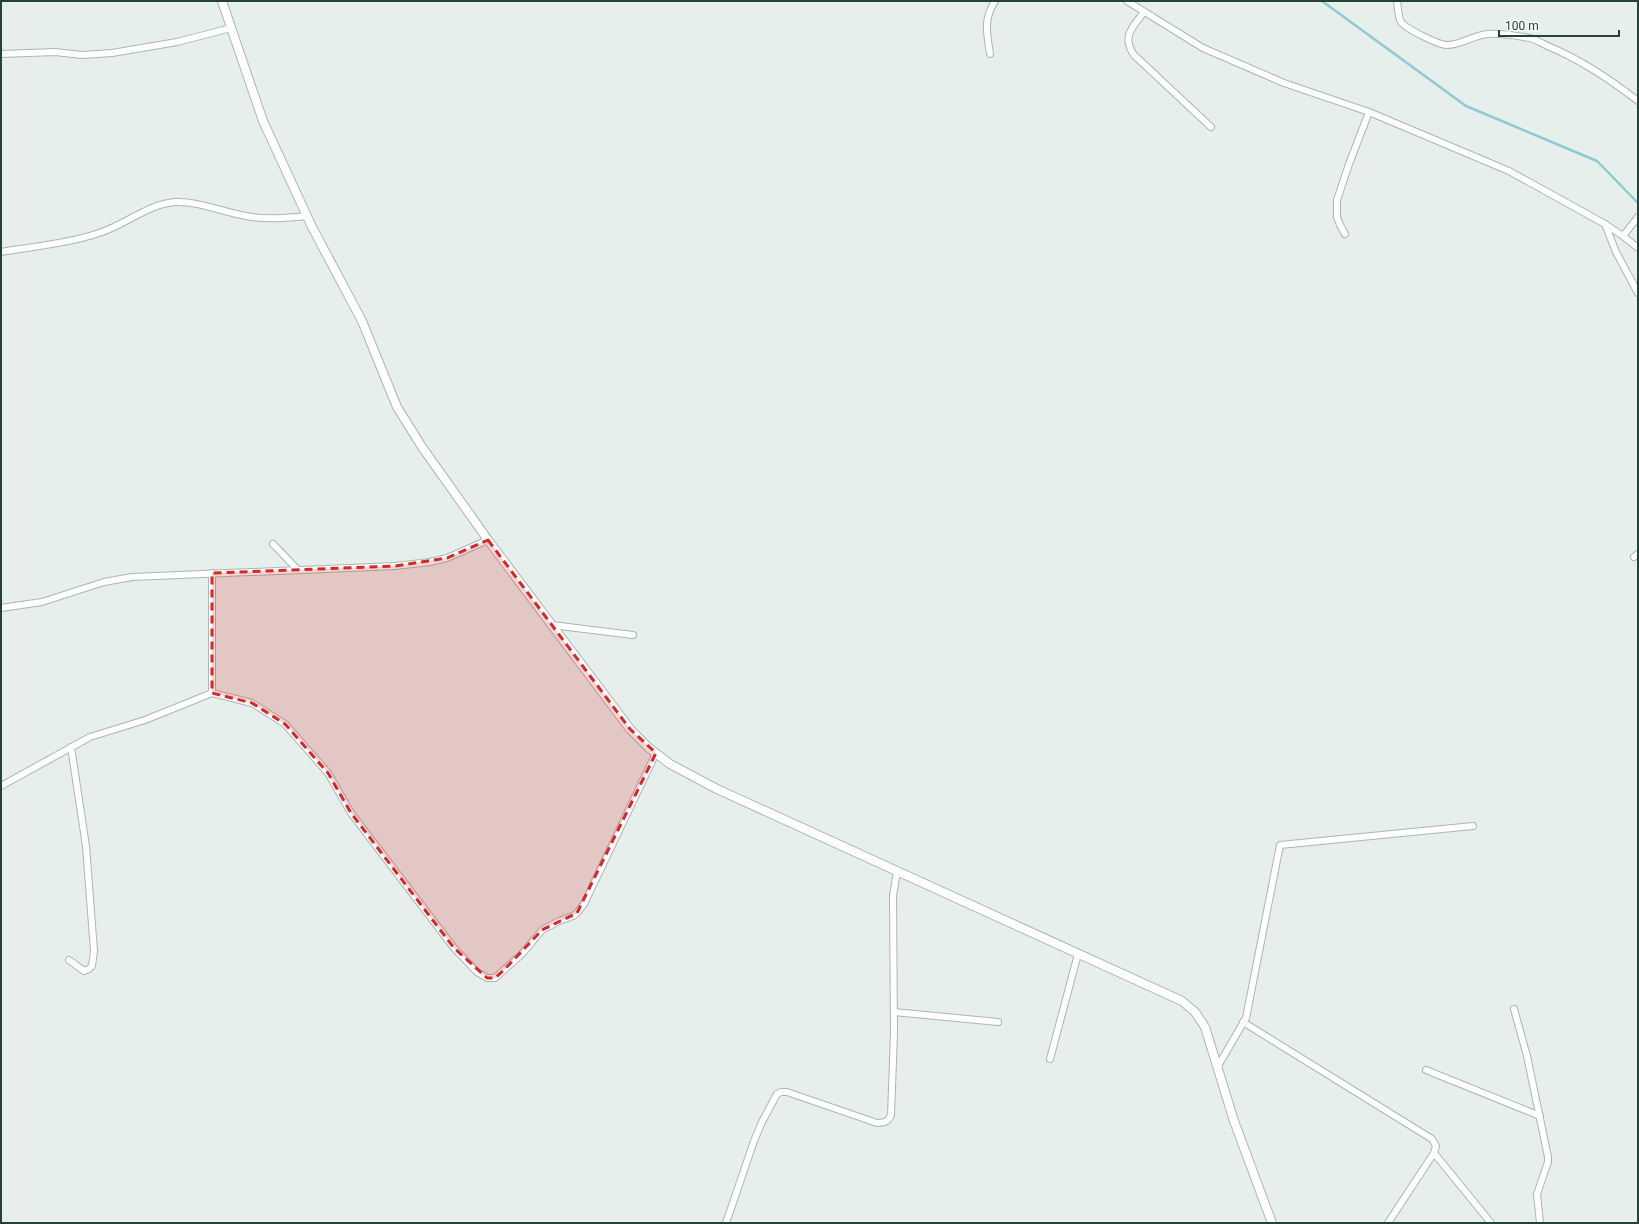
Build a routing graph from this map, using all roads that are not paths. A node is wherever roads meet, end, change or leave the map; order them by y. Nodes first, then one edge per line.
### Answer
1 (222, 1) edge
2 (995, 1) edge
3 (1127, 1) edge
4 (1397, 1) edge
5 (1144, 12) junction
6 (231, 28) junction
7 (1, 54) edge
8 (990, 54) dead end
9 (1638, 100) edge
10 (1369, 112) junction
11 (1211, 127) dead end
12 (307, 216) junction
13 (1638, 217) edge
14 (1605, 224) junction
15 (1345, 234) dead end
16 (1623, 236) junction
17 (1638, 248) edge
18 (1, 252) edge
19 (1638, 293) edge
20 (488, 540) junction
21 (273, 544) dead end
22 (297, 569) junction
23 (212, 573) junction
24 (1, 608) edge
25 (552, 625) junction
26 (632, 635) dead end
27 (212, 693) junction
28 (71, 747) junction
29 (656, 752) junction
30 (1, 786) edge
31 (1473, 826) dead end
32 (898, 872) junction
33 (1078, 954) junction
34 (69, 960) dead end
35 (1514, 1009) dead end
36 (894, 1012) junction
37 (998, 1022) dead end
38 (1243, 1022) junction
39 (1050, 1059) dead end
40 (1218, 1066) junction
41 (1426, 1070) dead end
42 (1540, 1116) junction
43 (1434, 1153) junction
44 (726, 1223) edge
45 (1272, 1223) edge
46 (1388, 1223) edge
47 (1491, 1223) edge
48 (1540, 1223) edge

1 - 6 street
2 - 8 street
3 - 5 street
4 - 9 street
5 - 10 street
5 - 11 street
6 - 7 street
6 - 12 street
10 - 14 street
10 - 15 street
12 - 18 street
12 - 20 street
13 - 16 street
14 - 16 street
14 - 19 street
16 - 17 street
20 - 22 street
20 - 25 street
21 - 22 street
22 - 23 street
23 - 24 street
23 - 27 street
25 - 26 street
25 - 29 street
27 - 28 street
27 - 29 street
28 - 30 street
28 - 34 street
29 - 32 street
31 - 38 street
32 - 33 street
32 - 36 street
33 - 39 street
33 - 40 street
35 - 42 street
36 - 37 street
36 - 44 street
38 - 40 street
38 - 43 street
40 - 45 street
41 - 42 street
42 - 48 street
43 - 46 street
43 - 47 street

